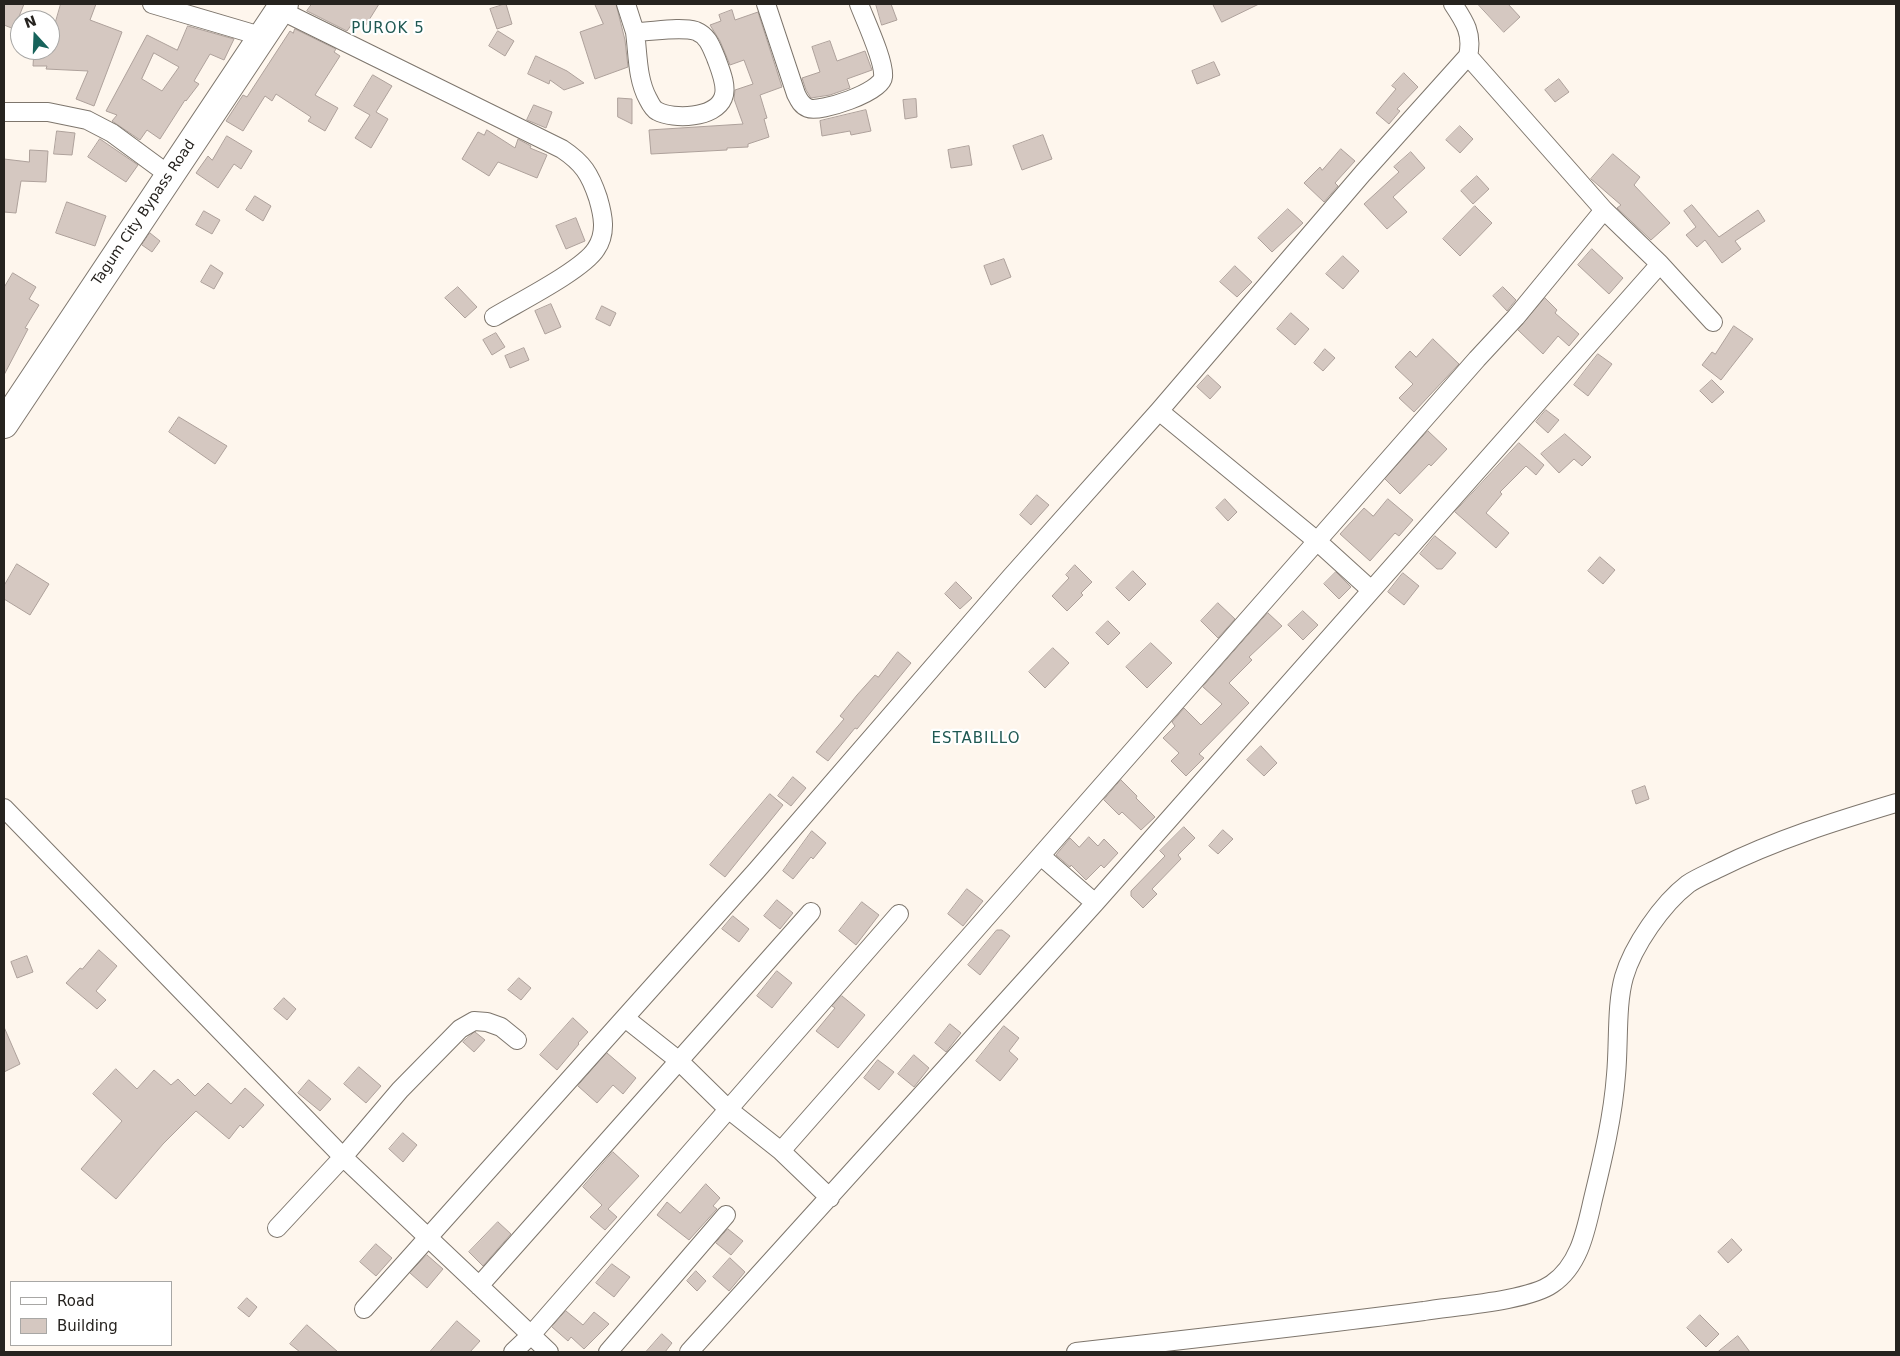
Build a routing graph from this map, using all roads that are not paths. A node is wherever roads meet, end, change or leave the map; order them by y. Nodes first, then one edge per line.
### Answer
1 (152, 4) edge
2 (626, 4) edge
3 (766, 4) edge
4 (860, 4) edge
5 (1454, 4) edge
6 (282, 7) edge
7 (635, 32) junction
8 (264, 37) junction
9 (1468, 56) junction
10 (4, 112) edge
11 (169, 175) junction
12 (1604, 210) junction
13 (1660, 264) junction
14 (494, 317) dead end
15 (1713, 322) dead end
16 (1159, 411) junction
17 (4, 424) edge
18 (1317, 541) junction
19 (1371, 590) junction
20 (1896, 803) edge
21 (4, 808) edge
22 (1041, 856) junction
23 (1095, 903) junction
24 (811, 912) dead end
25 (899, 914) dead end
26 (625, 1018) junction
27 (517, 1040) dead end
28 (678, 1060) junction
29 (728, 1109) junction
30 (781, 1151) junction
31 (343, 1157) junction
32 (830, 1198) junction
33 (726, 1215) dead end
34 (276, 1228) dead end
35 (429, 1239) junction
36 (479, 1286) junction
37 (364, 1309) dead end
38 (531, 1335) junction
39 (513, 1352) edge
40 (549, 1352) edge
41 (608, 1352) edge
42 (689, 1352) edge
43 (1076, 1352) edge

1 - 8 street
2 - 7 street
3 - 4 street
5 - 9 street
6 - 8 main road, Tagum City Bypass Road
6 - 14 street
7 - 7 street
8 - 11 main road, Tagum City Bypass Road
9 - 12 street
9 - 16 street
10 - 11 street
11 - 17 main road, Tagum City Bypass Road
12 - 13 street
12 - 18 street
13 - 15 street
13 - 19 street
16 - 18 street
16 - 26 street
18 - 19 street
18 - 22 street
19 - 23 street
20 - 43 street
21 - 31 street
22 - 23 street
22 - 30 street
23 - 32 street
24 - 28 street
25 - 29 street
26 - 28 street
26 - 35 street
27 - 31 street
28 - 29 street
28 - 36 street
29 - 30 street
29 - 38 street
30 - 32 street
31 - 34 street
31 - 35 street
32 - 42 street
33 - 41 street
35 - 36 street
35 - 37 street
36 - 38 street
38 - 39 street
38 - 40 street

